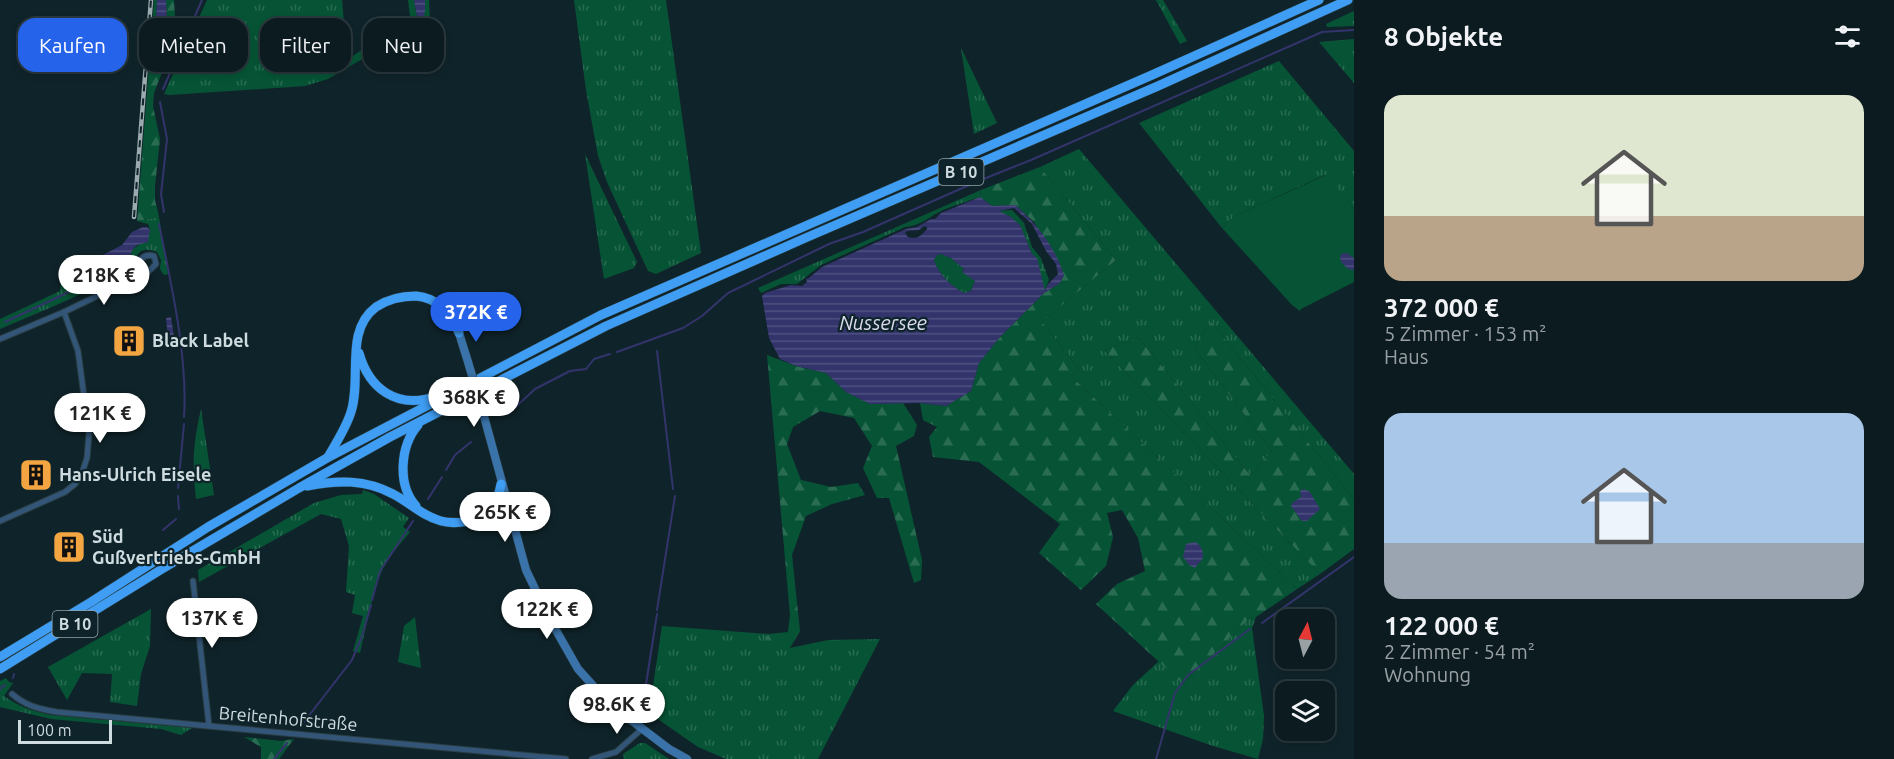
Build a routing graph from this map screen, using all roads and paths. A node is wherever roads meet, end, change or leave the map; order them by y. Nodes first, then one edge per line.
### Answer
1 (1319, 0) edge
2 (1348, 0) edge
3 (132, 279) junction
4 (64, 312) junction
5 (459, 333) joint
6 (0, 339) edge
7 (357, 345) junction
8 (450, 392) junction
9 (422, 421) junction
10 (327, 458) junction
11 (501, 484) junction
12 (299, 488) junction
13 (509, 510) junction
14 (421, 513) junction
15 (484, 516) junction
16 (0, 521) edge
17 (193, 581) dead end
18 (0, 657) edge
19 (0, 669) edge
20 (12, 694) dead end
21 (209, 726) junction
22 (642, 729) junction
23 (566, 759) edge
24 (592, 759) edge
25 (687, 759) edge

1 - 8 highway, B 10
2 - 9 highway, B 10
3 - 3 street
3 - 4 street
4 - 6 street
4 - 16 street
5 - 7 highway
5 - 11 main road, bridge
7 - 8 highway
7 - 10 highway
8 - 10 highway, B 10
9 - 12 highway, B 10
9 - 14 highway
10 - 18 highway, B 10
11 - 13 main road
11 - 15 highway
12 - 14 highway
12 - 19 highway, B 10
13 - 15 highway
13 - 22 main road
14 - 15 highway
17 - 21 street
20 - 21 street, Breitenhofstraße
21 - 23 street, Breitenhofstraße
22 - 24 street
22 - 25 main road

